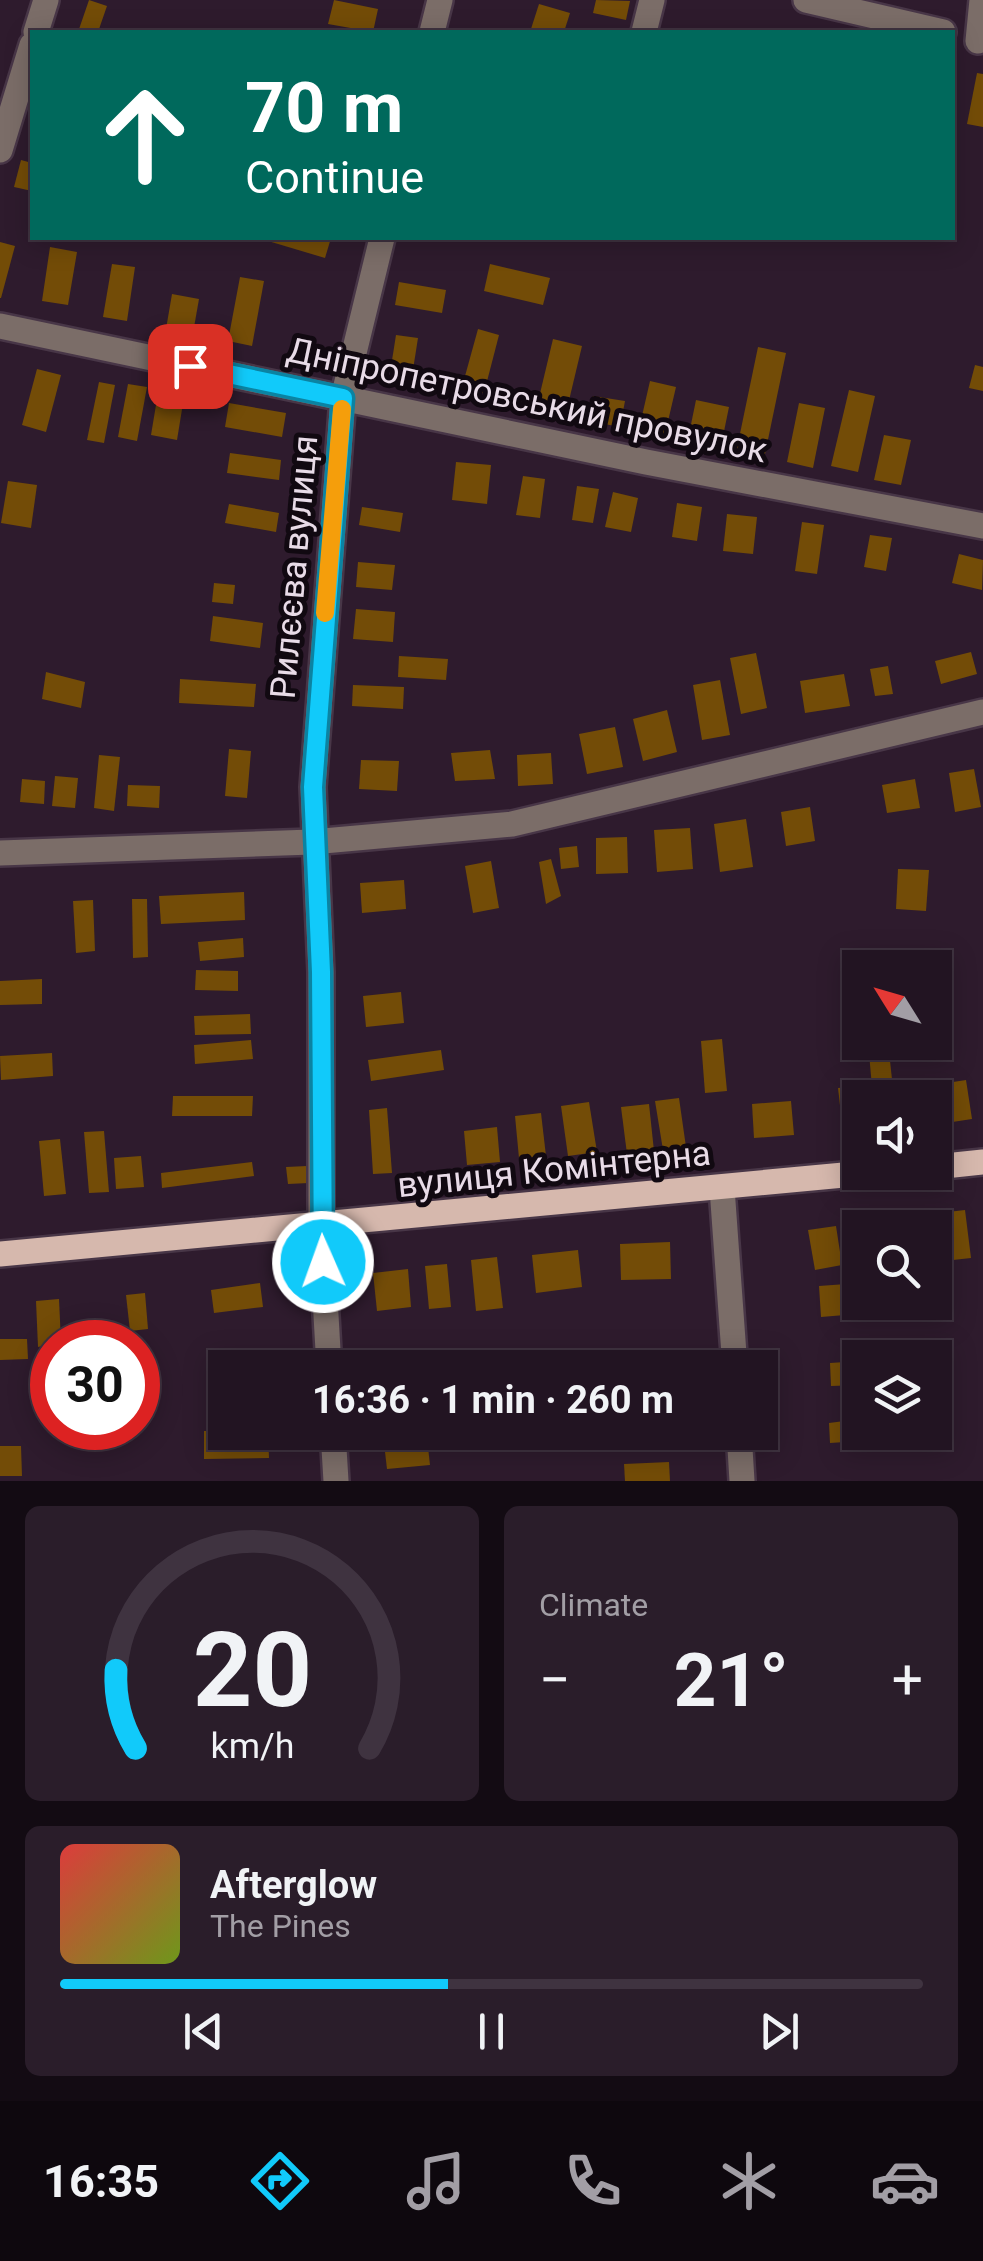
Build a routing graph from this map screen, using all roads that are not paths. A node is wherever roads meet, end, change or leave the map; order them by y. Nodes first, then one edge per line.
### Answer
1 (46, 0) edge
2 (440, 0) edge
3 (652, 0) edge
4 (806, 0) edge
5 (982, 0) edge
6 (37, 30) edge
7 (432, 30) edge
8 (644, 30) edge
9 (934, 30) edge
10 (971, 39) edge
11 (30, 51) edge
12 (0, 150) edge
13 (382, 240) edge
14 (0, 326) edge
15 (343, 398) junction
16 (983, 526) edge
17 (983, 712) edge
18 (312, 842) junction
19 (0, 852) edge
20 (983, 1162) edge
21 (952, 1165) edge
22 (842, 1176) edge
23 (722, 1188) junction
24 (321, 1227) junction
25 (0, 1254) edge
26 (328, 1350) edge
27 (734, 1350) edge
28 (334, 1450) edge
29 (740, 1450) edge
30 (336, 1481) edge
31 (742, 1481) edge

1 - 6 street
2 - 7 street
3 - 8 street
4 - 9 street
5 - 10 street
11 - 12 street
13 - 15 street, Рилєєва вулиця
14 - 15 street, Дніпропетровський провулок
15 - 16 street, Дніпропетровський провулок
15 - 18 street, Рилєєва вулиця
17 - 18 street
18 - 19 street
18 - 24 street, Рилєєва вулиця
20 - 21 main road
22 - 23 main road, вулиця Комінтерна
23 - 24 main road, вулиця Комінтерна
23 - 27 street
24 - 25 main road, вулиця Комінтерна
24 - 26 street
28 - 30 street
29 - 31 street

